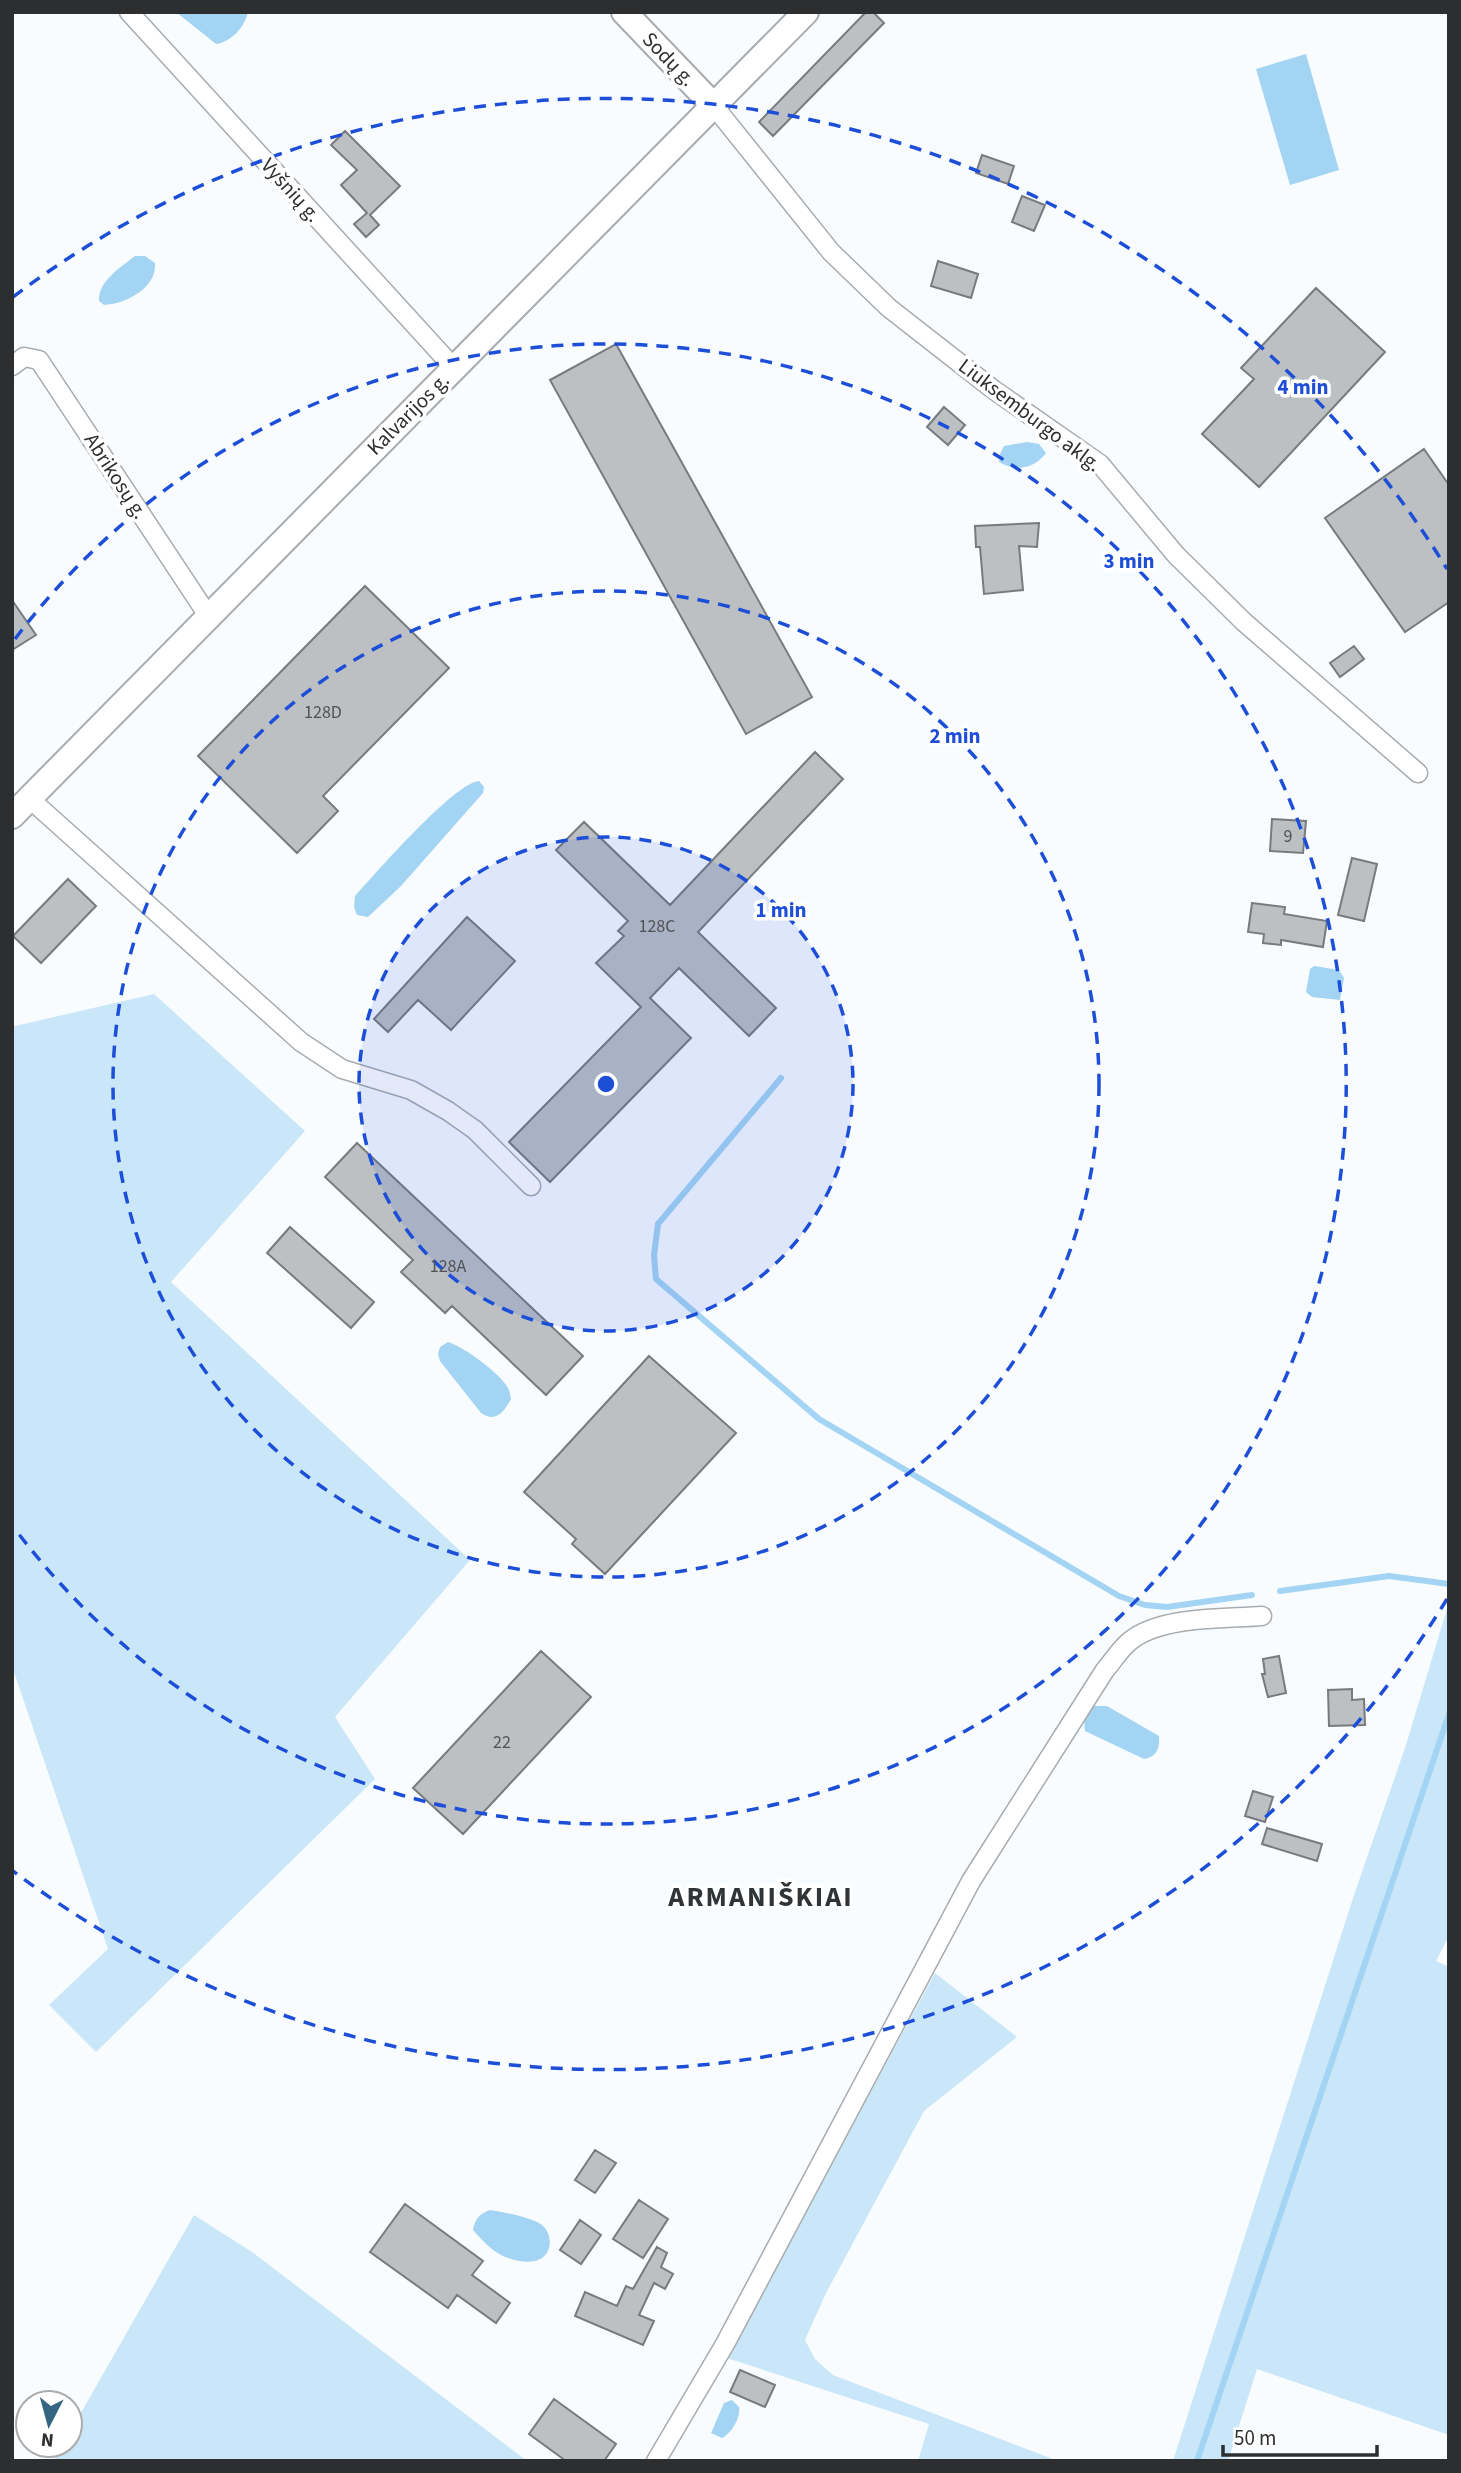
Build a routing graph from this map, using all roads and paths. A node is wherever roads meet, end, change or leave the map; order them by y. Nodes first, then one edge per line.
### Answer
1 (129, 12) edge
2 (624, 12) edge
3 (806, 12) edge
4 (714, 106) junction
5 (12, 366) edge
6 (454, 368) junction
7 (209, 617) junction
8 (1418, 773) dead end
9 (30, 799) junction
10 (12, 816) edge
11 (531, 1186) dead end
12 (1262, 1616) dead end
13 (656, 2461) edge

1 - 6 street, Vyšnių g.
2 - 4 main road, Sodų g.
3 - 4 main road, Kalvarijos g.
4 - 6 main road, Kalvarijos g.
4 - 8 street, Liuksemburgo aklg.
5 - 7 street, Abrikosų g.
6 - 7 main road, Kalvarijos g.
7 - 9 main road, Kalvarijos g.
9 - 10 main road, Kalvarijos g.
9 - 11 street
12 - 13 street

